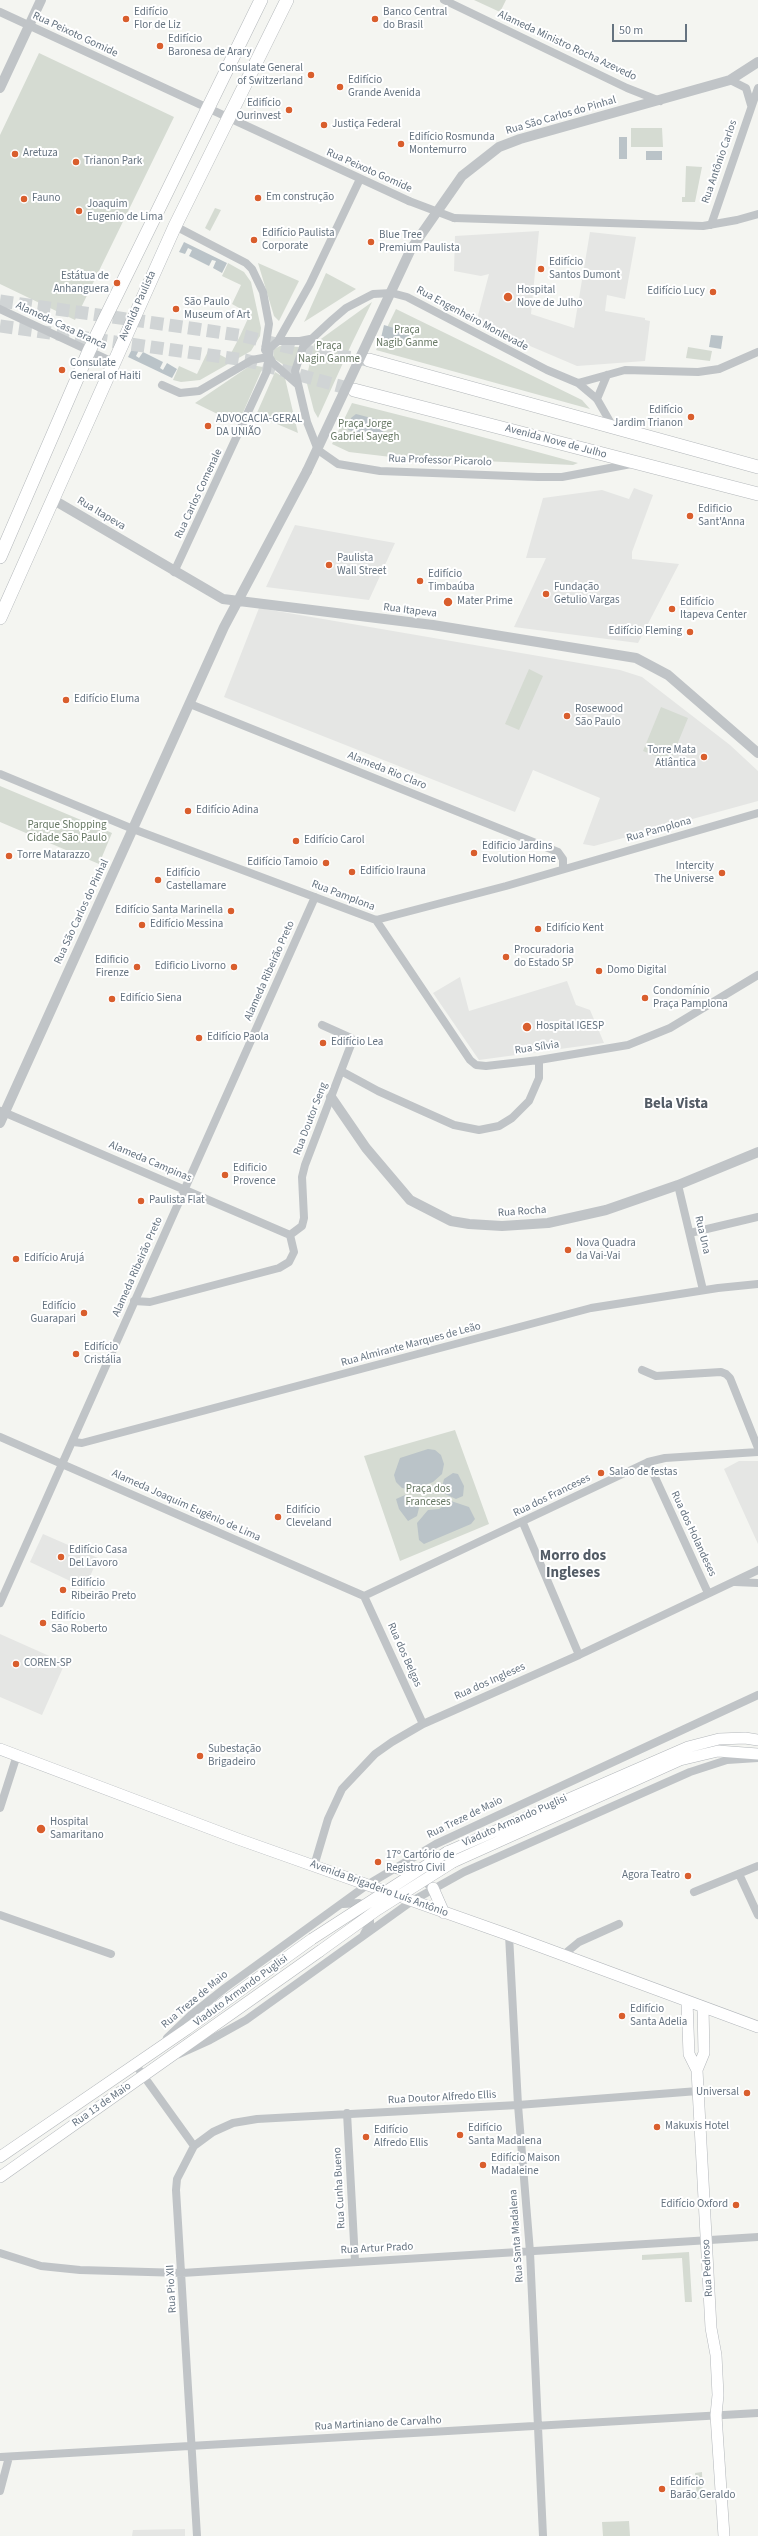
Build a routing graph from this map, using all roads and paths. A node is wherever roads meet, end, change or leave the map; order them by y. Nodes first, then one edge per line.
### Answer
1 (42, 0) edge
2 (261, 0) edge
3 (287, 0) edge
4 (444, 0) edge
5 (0, 12) edge
6 (29, 26) junction
7 (758, 62) edge
8 (730, 80) junction
9 (0, 88) edge
10 (758, 88) edge
11 (660, 101) junction
12 (751, 106) junction
13 (207, 109) junction
14 (228, 118) junction
15 (360, 179) junction
16 (758, 214) edge
17 (711, 225) junction
18 (175, 226) junction
19 (0, 309) edge
20 (310, 339) junction
21 (278, 341) junction
22 (89, 351) junction
23 (758, 352) edge
24 (268, 357) junction
25 (369, 360) tunnel mouth
26 (113, 362) junction
27 (607, 375) junction
28 (578, 383) junction
29 (297, 384) junction
30 (162, 385) dead end
31 (354, 390) tunnel mouth
32 (597, 399) junction
33 (613, 427) junction
34 (635, 463) junction
35 (758, 468) edge
36 (758, 494) edge
37 (52, 499) junction
38 (0, 557) edge
39 (174, 572) junction
40 (238, 602) junction
41 (0, 618) edge
42 (190, 704) junction
43 (758, 753) edge
44 (0, 774) edge
45 (758, 813) edge
46 (133, 829) junction
47 (563, 869) junction
48 (315, 897) junction
49 (376, 920) junction
50 (758, 975) edge
51 (322, 1025) dead end
52 (539, 1060) junction
53 (341, 1070) junction
54 (331, 1097) junction
55 (2, 1112) edge
56 (0, 1124) edge
57 (758, 1152) edge
58 (678, 1185) junction
59 (185, 1188) junction
60 (758, 1217) edge
61 (690, 1233) junction
62 (290, 1235) junction
63 (758, 1284) edge
64 (703, 1290) junction
65 (134, 1301) junction
66 (642, 1370) dead end
67 (0, 1437) edge
68 (73, 1442) junction
69 (758, 1448) edge
70 (758, 1452) edge
71 (648, 1462) junction
72 (63, 1464) junction
73 (522, 1523) junction
74 (758, 1570) edge
75 (734, 1582) junction
76 (758, 1583) edge
77 (708, 1593) junction
78 (364, 1596) junction
79 (0, 1603) edge
80 (579, 1655) junction
81 (758, 1695) edge
82 (423, 1724) junction
83 (758, 1740) edge
84 (0, 1749) edge
85 (758, 1754) edge
86 (18, 1755) junction
87 (758, 1758) edge
88 (0, 1808) edge
89 (419, 1854) junction
90 (314, 1866) junction
91 (758, 1866) edge
92 (393, 1869) junction
93 (739, 1874) junction
94 (448, 1880) junction
95 (367, 1885) junction
96 (433, 1888) junction
97 (694, 1892) dead end
98 (412, 1901) junction
99 (342, 1904) junction
100 (444, 1913) junction
101 (0, 1915) edge
102 (758, 1915) edge
103 (619, 1924) dead end
104 (509, 1935) junction
105 (363, 1936) junction
106 (111, 1954) dead end
107 (562, 1956) junction
108 (687, 2001) junction
109 (703, 2007) junction
110 (758, 2027) edge
111 (187, 2029) joint
112 (205, 2032) joint
113 (153, 2051) junction
114 (169, 2058) junction
115 (135, 2064) junction
116 (697, 2070) junction
117 (143, 2076) junction
118 (698, 2091) junction
119 (518, 2105) junction
120 (347, 2113) junction
121 (194, 2146) junction
122 (0, 2157) edge
123 (0, 2177) edge
124 (758, 2237) edge
125 (706, 2240) junction
126 (530, 2252) junction
127 (0, 2253) edge
128 (355, 2261) junction
129 (182, 2273) junction
130 (758, 2413) edge
131 (716, 2415) junction
132 (538, 2426) junction
133 (191, 2446) junction
134 (0, 2457) edge
135 (9, 2457) junction
136 (0, 2491) edge
137 (197, 2536) edge
138 (543, 2536) edge
139 (724, 2536) edge

1 - 6 street
2 - 13 main road, Avenida Paulista
3 - 14 main road, Avenida Paulista
4 - 11 street, Alameda Ministro Rocha Azevedo
5 - 6 street, Rua Peixoto Gomide
6 - 9 street
6 - 13 street, Rua Peixoto Gomide
7 - 8 street, Rua São Carlos do Pinhal
8 - 11 street, Rua São Carlos do Pinhal
8 - 12 street
10 - 12 street, Rua Antônio Carlos
11 - 40 street, Rua São Carlos do Pinhal, bridge
12 - 17 street, Rua Antônio Carlos
13 - 14 street, Rua Peixoto Gomide
13 - 22 main road, Avenida Paulista
14 - 15 street, Rua Peixoto Gomide
14 - 18 main road, Avenida Paulista
15 - 17 street, Rua Peixoto Gomide, bridge
15 - 21 street
16 - 17 street, Rua Peixoto Gomide
18 - 24 street
18 - 26 main road, Avenida Paulista
19 - 22 street, Alameda Casa Branca
20 - 21 street
20 - 28 street, Rua Engenheiro Monlevade
20 - 29 street, Rua Engenheiro Monlevade
21 - 24 street
22 - 26 street, Alameda Casa Branca
22 - 38 main road, Avenida Paulista
23 - 27 street
24 - 29 street
24 - 30 street
24 - 39 street, Rua Carlos Comenale
25 - 33 main road
26 - 37 main road, Avenida Paulista
27 - 28 street
27 - 32 street
28 - 32 street, Rua Engenheiro Monlevade
29 - 34 street, Rua Professor Picarolo
31 - 34 main road, Avenida Nove de Julho
32 - 33 street, Rua Engenheiro Monlevade
33 - 35 main road
34 - 36 main road, Avenida Nove de Julho
37 - 39 street, Rua Itapeva
37 - 41 main road, Avenida Paulista
39 - 40 street, Rua Itapeva
40 - 42 street, Rua São Carlos do Pinhal
40 - 43 street, Rua Itapeva
42 - 46 street, Rua São Carlos do Pinhal
42 - 47 street, Alameda Rio Claro
44 - 46 street, Rua Pamplona
45 - 47 street, Rua Pamplona
46 - 48 street, Rua Pamplona
46 - 55 street, Rua São Carlos do Pinhal
47 - 49 street, Rua Pamplona
48 - 49 street, Rua Pamplona
48 - 59 street, Alameda Ribeirão Preto
49 - 52 street, Rua Sílvia
50 - 52 street, Rua Sílvia
51 - 53 street, Rua Doutor Seng
52 - 53 street
53 - 54 street, Rua Doutor Seng
54 - 58 street, Rua Rocha
54 - 62 street, Rua Doutor Seng
55 - 56 street, Rua São Carlos do Pinhal
55 - 59 street, Alameda Campinas
57 - 58 street, Rua Rocha
58 - 61 street, Rua Una
59 - 62 street, Alameda Campinas
59 - 65 street, Alameda Ribeirão Preto
60 - 61 street
61 - 64 street, Rua Una
62 - 65 street
63 - 64 street, Rua Almirante Marques de Leão
64 - 68 street, Rua Almirante Marques de Leão
65 - 68 street, Alameda Ribeirão Preto
66 - 69 street
67 - 72 street, Alameda Joaquim Eugênio de Lima
68 - 72 street, Alameda Ribeirão Preto
70 - 71 street, Rua dos Franceses
71 - 73 street, Rua dos Franceses
71 - 77 street, Rua dos Holandeses
72 - 78 street, Alameda Joaquim Eugênio de Lima
72 - 79 street, Alameda Ribeirão Preto
73 - 78 street, Rua dos Franceses
73 - 80 street
74 - 75 street, Rua dos Ingleses
75 - 76 street, Rua dos Ingleses
75 - 77 street, Rua dos Ingleses
77 - 80 street, Rua dos Ingleses
78 - 82 street, Rua dos Belgas
80 - 82 street, Rua dos Ingleses
81 - 89 street, Rua Treze de Maio
82 - 90 street, Rua dos Ingleses
83 - 111 main road, Viaduto Armando Puglisi, bridge
84 - 86 main road, Avenida Brigadeiro Luís Antônio
85 - 112 main road, Viaduto Armando Puglisi, bridge
86 - 88 street
86 - 90 main road, Avenida Brigadeiro Luís Antônio
87 - 94 street
89 - 92 street, Rua Treze de Maio
89 - 94 street
90 - 95 main road, Avenida Brigadeiro Luís Antônio
91 - 93 street
92 - 95 street, Rua Treze de Maio
92 - 96 street
93 - 97 street
93 - 102 street
94 - 96 street
95 - 98 main road, Avenida Brigadeiro Luís Antônio
95 - 99 street, Rua Treze de Maio
96 - 98 street
96 - 100 main road
98 - 100 main road, Avenida Brigadeiro Luís Antônio
98 - 105 street
99 - 105 street
99 - 113 street, Rua Treze de Maio
100 - 104 main road, Avenida Brigadeiro Luís Antônio
101 - 106 street
103 - 107 street
104 - 107 main road, Avenida Brigadeiro Luís Antônio
104 - 119 street, Rua Santa Madalena
105 - 114 street
107 - 108 main road, Avenida Brigadeiro Luís Antônio
108 - 109 main road, Avenida Brigadeiro Luís Antônio
108 - 116 main road, Rua Pedroso
109 - 110 main road, Avenida Brigadeiro Luís Antônio
109 - 116 main road
111 - 113 main road, Rua 13 de Maio
112 - 114 main road, Rua 13 de Maio
113 - 115 main road, Rua 13 de Maio
114 - 117 main road, Rua 13 de Maio
115 - 117 street
115 - 122 main road, Rua 13 de Maio
116 - 118 main road, Rua Pedroso
117 - 121 street
117 - 123 main road, Rua 13 de Maio
118 - 119 street, Rua Doutor Alfredo Ellis
118 - 125 main road, Rua Pedroso
119 - 120 street, Rua Doutor Alfredo Ellis
119 - 126 street, Rua Santa Madalena
120 - 121 street, Rua Doutor Alfredo Ellis
120 - 128 street, Rua Cunha Bueno
121 - 129 street, Rua Pio XII
124 - 125 street, Rua Artur Prado
125 - 126 street, Rua Artur Prado
125 - 131 main road, Rua Pedroso
126 - 128 street, Rua Artur Prado
126 - 132 street, Rua Santa Madalena
127 - 129 street, Rua Artur Prado
128 - 129 street, Rua Artur Prado
129 - 133 street, Rua Pio XII
130 - 131 street, Rua Martiniano de Carvalho
131 - 132 street, Rua Martiniano de Carvalho
131 - 139 main road, Rua Pedroso
132 - 133 street, Rua Martiniano de Carvalho
132 - 138 street, Rua Santa Madalena
133 - 135 street, Rua Martiniano de Carvalho
133 - 137 street, Rua Pio XII
134 - 135 street, Rua Martiniano de Carvalho
135 - 136 street

